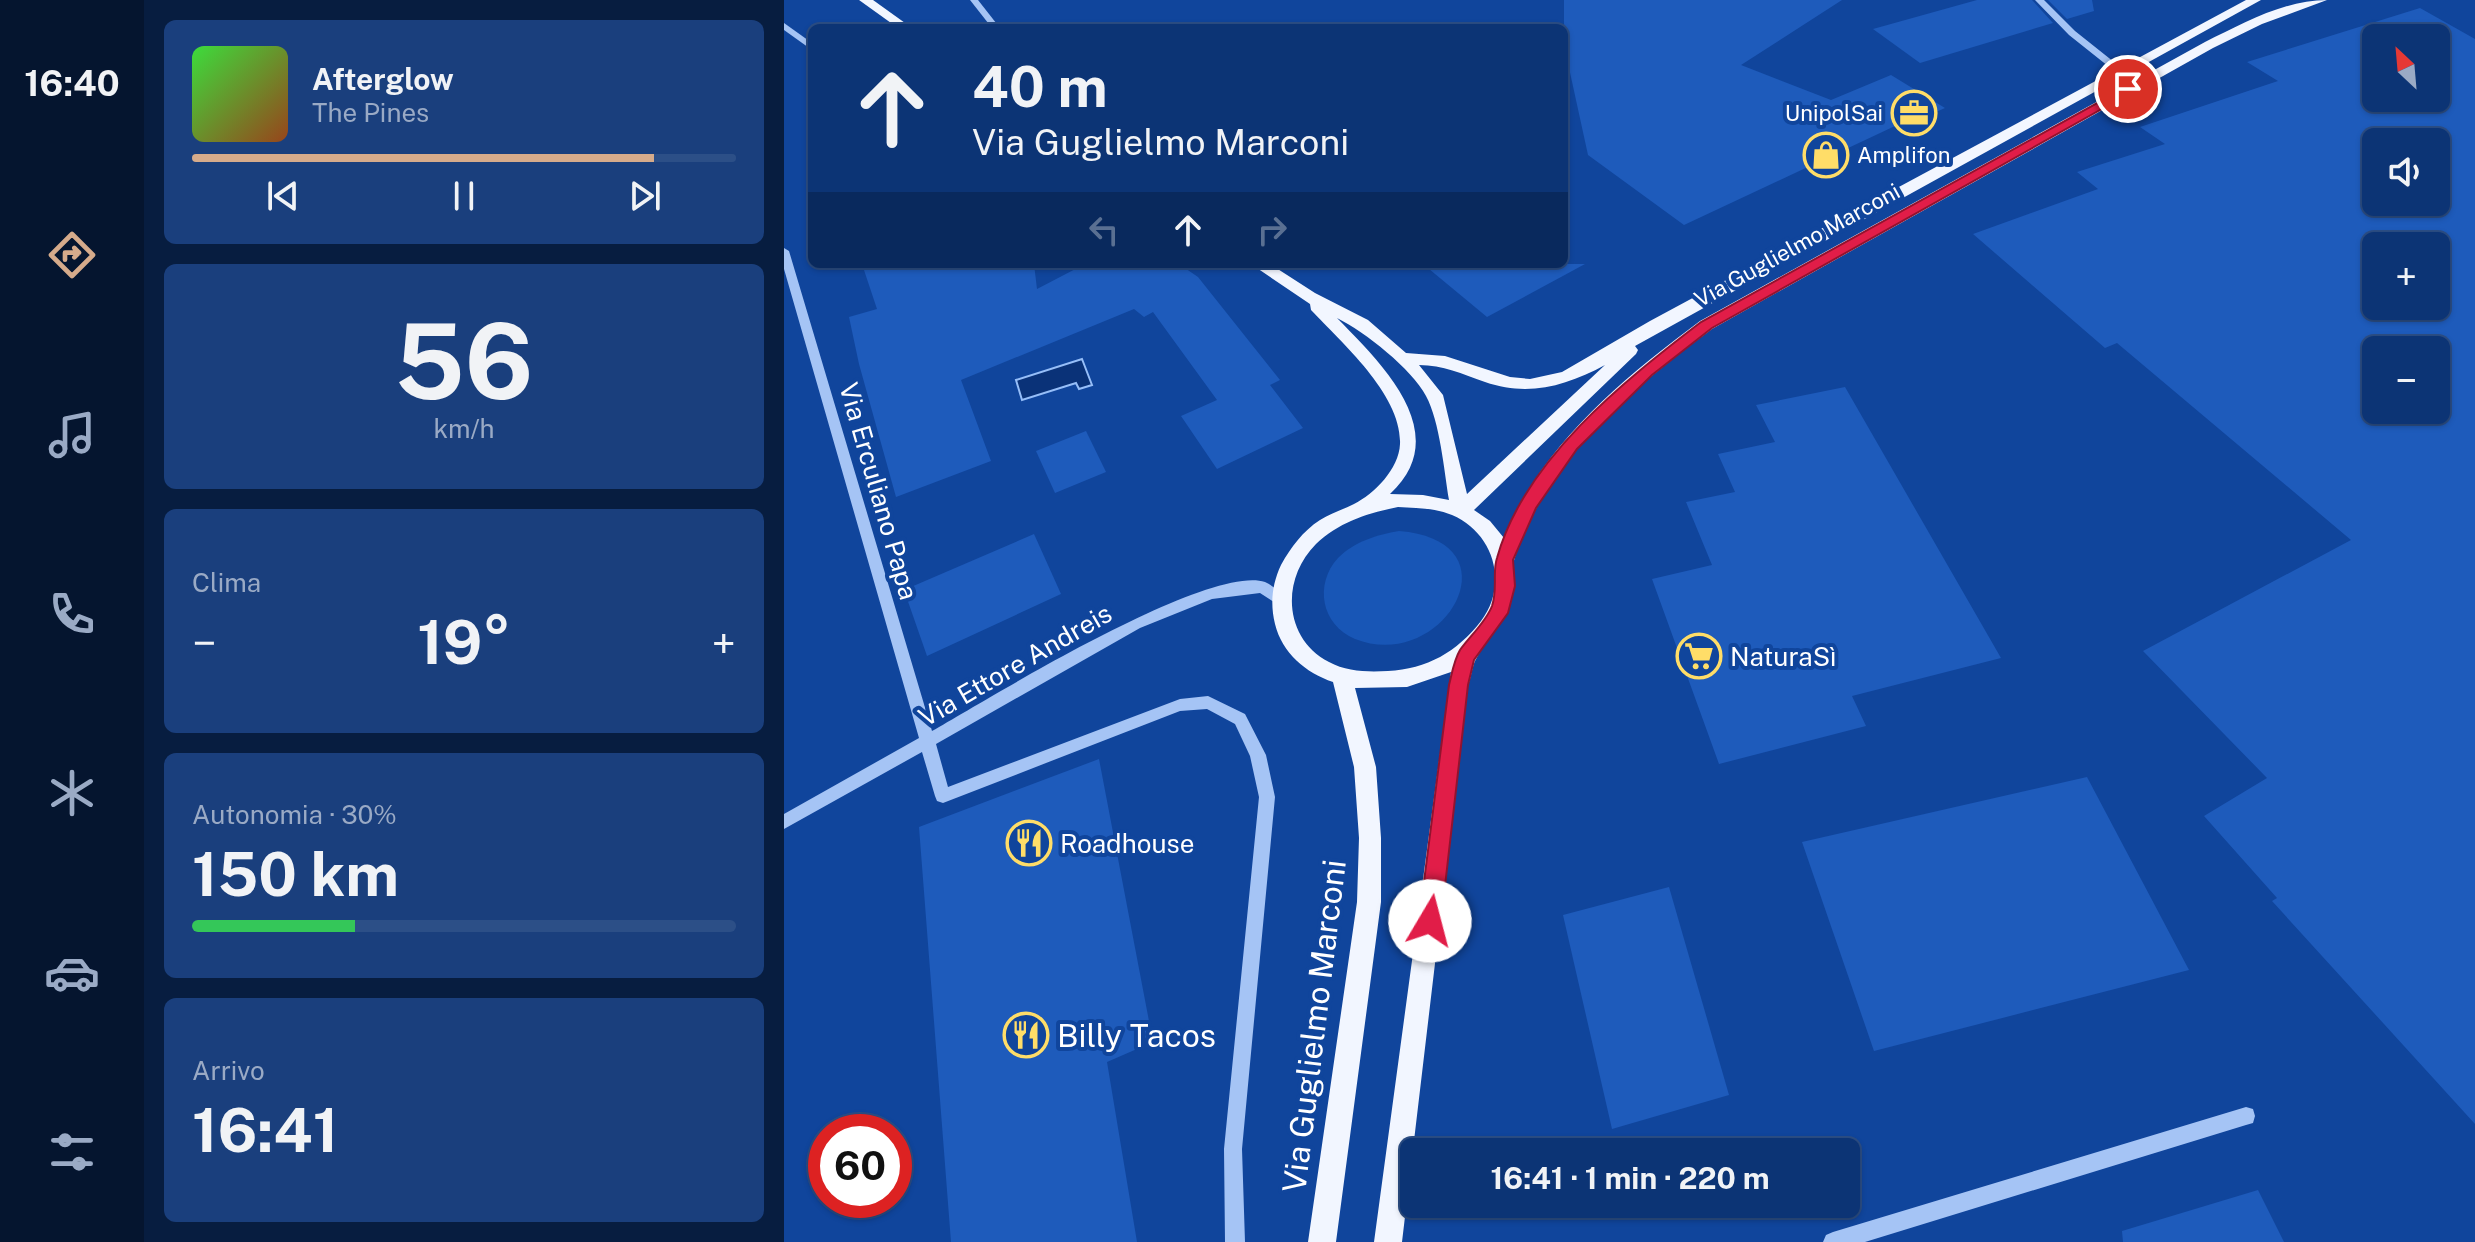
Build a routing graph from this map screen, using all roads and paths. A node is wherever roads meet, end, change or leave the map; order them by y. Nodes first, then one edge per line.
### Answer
1 (865, 0) edge
2 (974, 0) edge
3 (2039, 0) edge
4 (2255, 0) edge
5 (2321, 0) edge
6 (900, 24) edge
7 (993, 24) edge
8 (784, 26) edge
9 (808, 44) edge
10 (2121, 72) junction
11 (784, 251) edge
12 (1265, 268) edge
13 (1309, 297) junction
14 (1656, 325) junction
15 (1402, 359) junction
16 (1365, 506) junction
17 (1461, 511) junction
18 (1504, 560) junction
19 (1280, 600) junction
20 (1481, 638) junction
21 (1342, 677) junction
22 (927, 744) junction
23 (784, 822) edge
24 (2246, 1116) dead end
25 (1890, 1234) edge
26 (1235, 1242) edge
27 (1322, 1242) edge
28 (1388, 1242) edge
29 (1833, 1242) edge

1 - 6 main road
2 - 7 street
3 - 10 street
4 - 10 main road, Via Guglielmo Marconi
5 - 18 main road, Via Guglielmo Marconi
8 - 9 street
10 - 14 main road, Via Guglielmo Marconi
11 - 22 street, Via Erculiano Papa
12 - 13 main road
13 - 15 main road
13 - 16 main road
14 - 15 main road, Via Guglielmo Marconi
14 - 17 main road, Via Guglielmo Marconi
15 - 17 main road
16 - 17 main road
16 - 19 main road
17 - 18 main road
18 - 20 main road, Via Guglielmo Marconi
19 - 21 main road, Via Guglielmo Marconi
19 - 22 street, Via Ettore Andreis
20 - 21 main road, Via Guglielmo Marconi
20 - 28 main road
21 - 27 main road, Via Guglielmo Marconi
22 - 23 street, Via Ettore Andreis
22 - 26 street, Via Erculiano Papa
24 - 25 street
25 - 29 street

